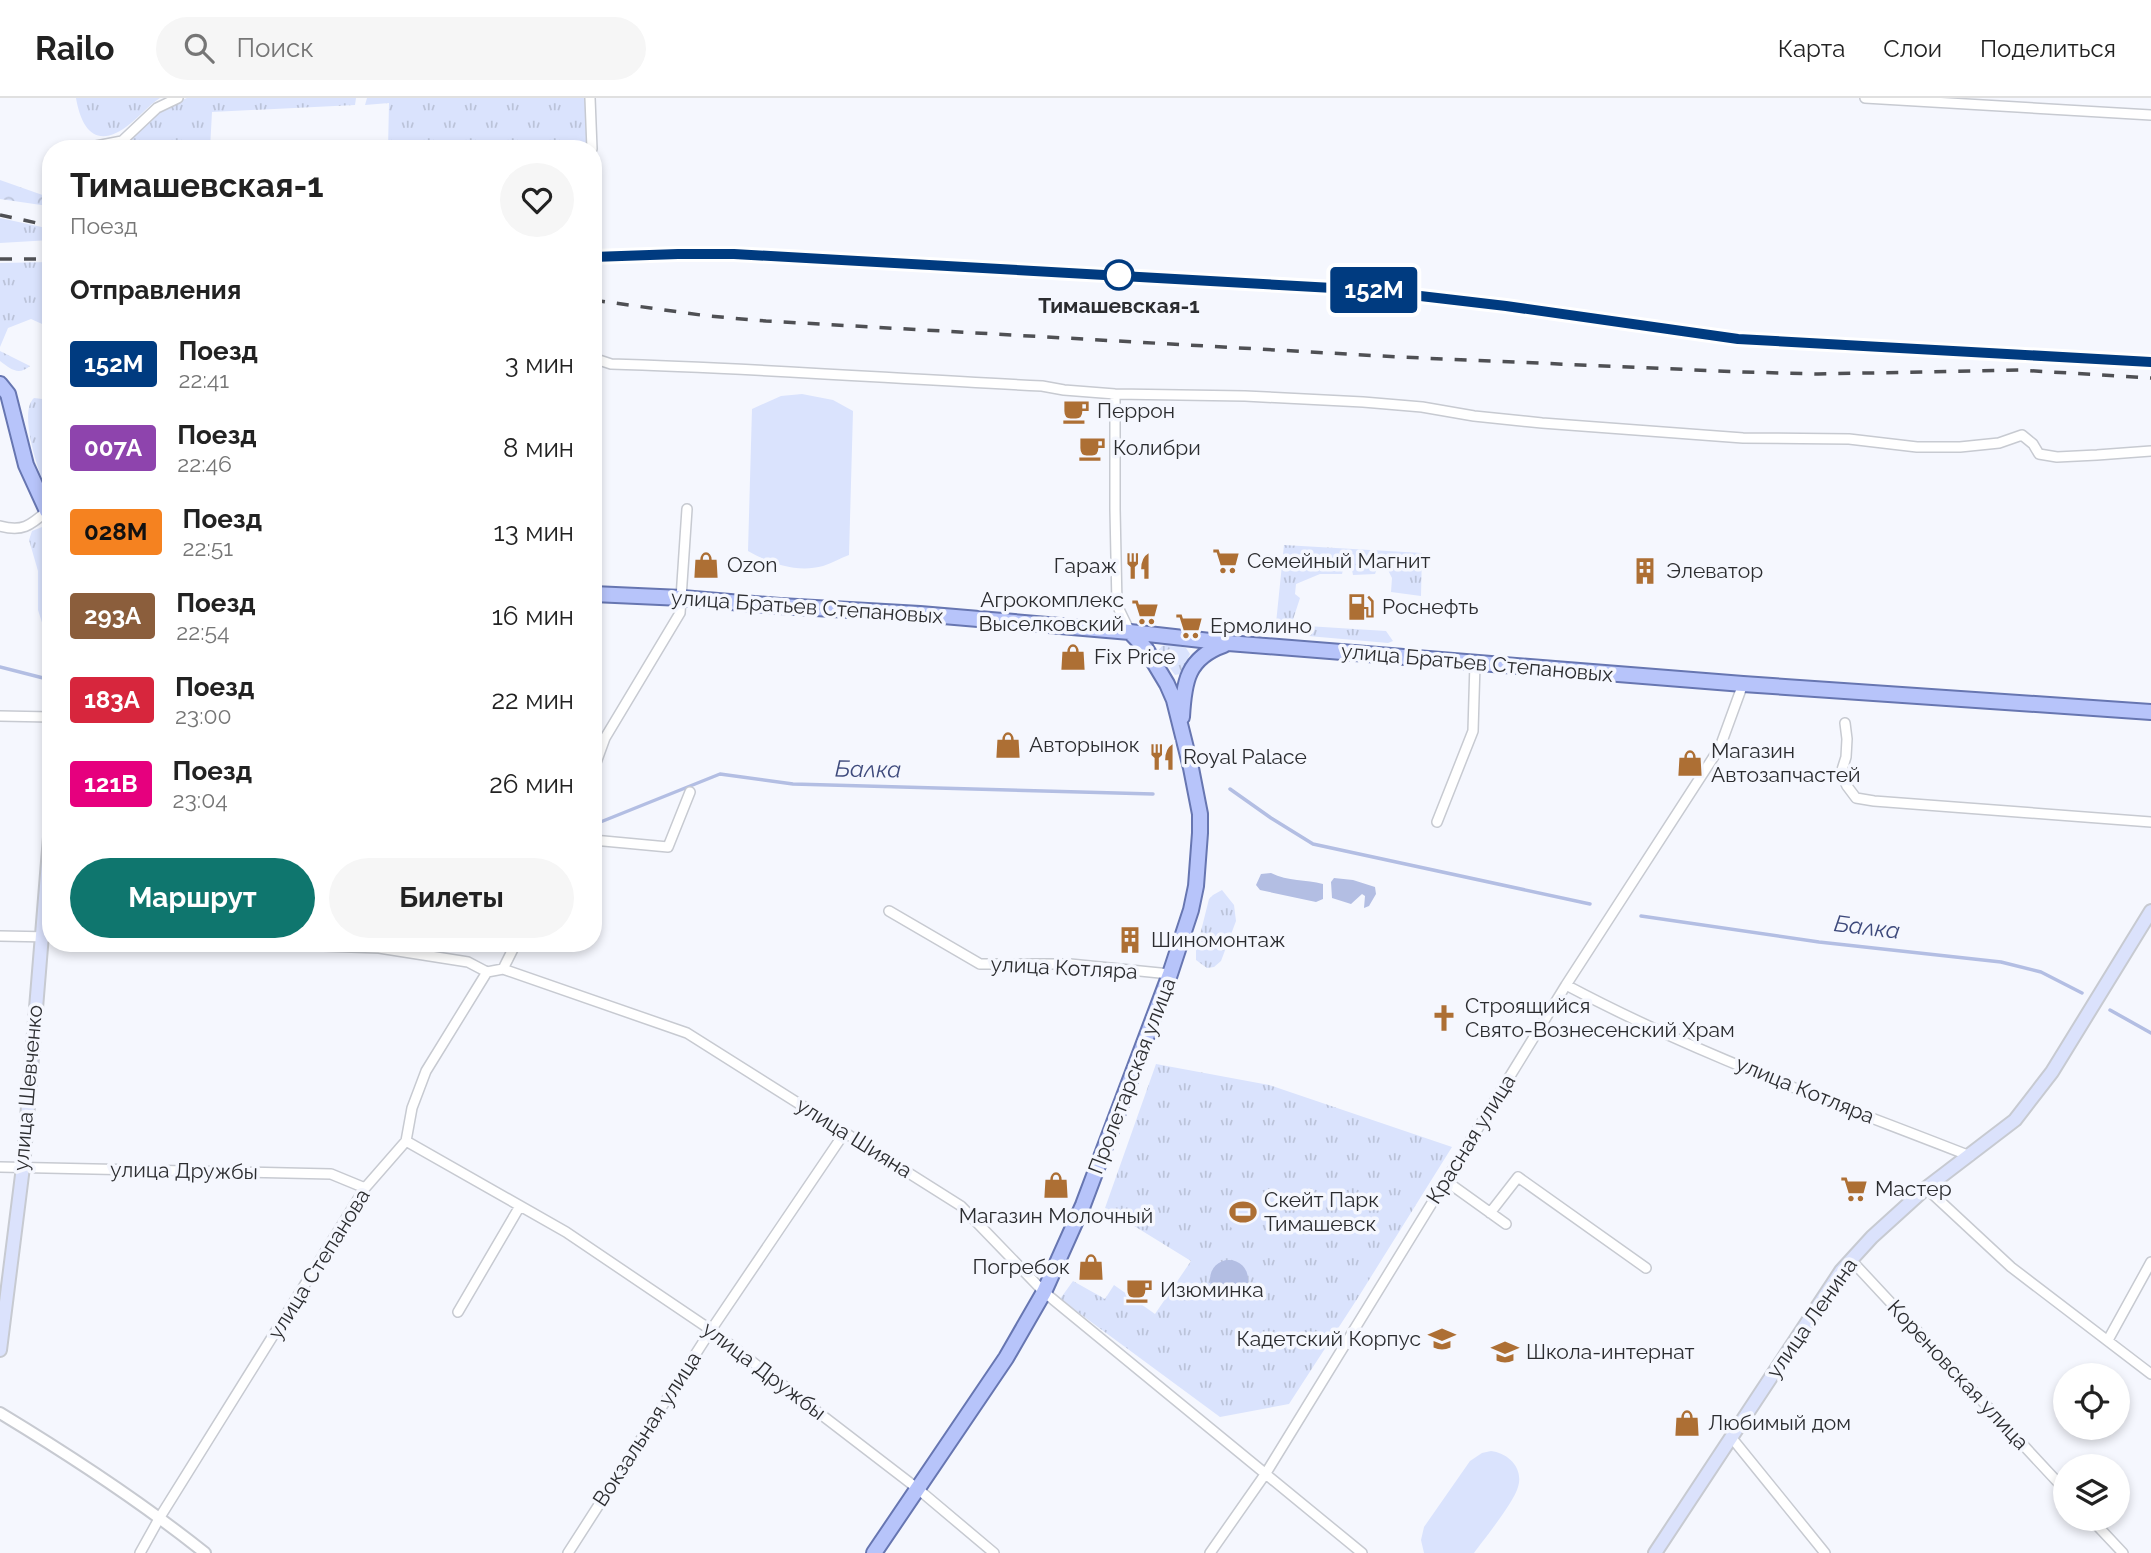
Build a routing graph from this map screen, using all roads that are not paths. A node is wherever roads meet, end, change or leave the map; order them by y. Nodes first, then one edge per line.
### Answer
1 (178, 98) edge
2 (590, 98) edge
3 (1865, 98) edge
4 (2151, 115) edge
5 (123, 140) edge
6 (592, 140) edge
7 (602, 361) edge
8 (0, 384) edge
9 (1115, 394) junction
10 (2151, 451) edge
11 (42, 499) edge
12 (687, 509) dead end
13 (42, 518) edge
14 (0, 526) edge
15 (602, 594) edge
16 (682, 598) junction
17 (1130, 632) junction
18 (1228, 643) junction
19 (1475, 663) junction
20 (1743, 684) junction
21 (2151, 712) edge
22 (0, 716) edge
23 (42, 717) edge
24 (1845, 723) dead end
25 (1181, 729) junction
26 (602, 746) edge
27 (690, 792) dead end
28 (1437, 822) dead end
29 (2151, 822) edge
30 (602, 841) edge
31 (888, 911) dead end
32 (2151, 911) edge
33 (0, 936) edge
34 (42, 937) edge
35 (44, 952) edge
36 (404, 952) edge
37 (512, 952) edge
38 (503, 969) junction
39 (487, 972) junction
40 (1170, 974) junction
41 (1566, 985) junction
42 (845, 1132) junction
43 (406, 1141) junction
44 (1970, 1156) junction
45 (0, 1167) edge
46 (23, 1167) junction
47 (1446, 1181) junction
48 (365, 1188) junction
49 (1926, 1188) junction
50 (520, 1206) junction
51 (1490, 1213) junction
52 (1506, 1224) dead end
53 (1851, 1260) junction
54 (2151, 1262) edge
55 (1646, 1268) dead end
56 (1044, 1292) junction
57 (457, 1312) dead end
58 (711, 1330) junction
59 (2108, 1340) junction
60 (0, 1350) edge
61 (2151, 1374) edge
62 (0, 1413) edge
63 (1731, 1437) junction
64 (1266, 1473) junction
65 (2053, 1477) edge
66 (918, 1489) junction
67 (160, 1517) junction
68 (2102, 1531) edge
69 (140, 1553) edge
70 (205, 1553) edge
71 (568, 1553) edge
72 (874, 1553) edge
73 (994, 1553) edge
74 (1210, 1553) edge
75 (1362, 1553) edge
76 (1656, 1553) edge
77 (1825, 1553) edge
78 (2123, 1553) edge

1 - 5 street
2 - 6 street
3 - 4 street
7 - 9 street
8 - 11 main road
9 - 10 street
9 - 17 street, Пролетарская улица
12 - 16 street
13 - 14 street
15 - 16 main road, улица Братьев Степановых
16 - 17 main road, улица Братьев Степановых
16 - 26 street
17 - 18 main road, улица Братьев Степановых
17 - 25 main road, Пролетарская улица
18 - 19 main road, улица Братьев Степановых
18 - 25 main road
19 - 20 main road, улица Братьев Степановых
19 - 28 street
20 - 21 main road, улица Братьев Степановых
20 - 41 street, Красная улица
22 - 23 street
24 - 29 street
25 - 40 main road, Пролетарская улица
27 - 30 street
31 - 40 street, улица Котляра
32 - 44 main road, улица Ленина
33 - 34 street
35 - 46 main road, улица Шевченко
36 - 39 street
37 - 38 street
38 - 39 street, улица Шияна
38 - 42 street, улица Шияна
39 - 43 street
40 - 56 main road, Пролетарская улица
41 - 44 street, улица Котляра
41 - 47 street, Красная улица
42 - 56 street, улица Шияна
42 - 58 street, Вокзальная улица
43 - 48 street, улица Степанова
43 - 50 street, улица Дружбы
44 - 49 main road, улица Ленина
45 - 46 street, улица Дружбы
46 - 48 street, улица Дружбы
46 - 60 main road, улица Шевченко
47 - 51 street
47 - 64 street, Красная улица
48 - 67 street, улица Степанова
49 - 53 main road, улица Ленина
49 - 59 street
50 - 57 street
50 - 58 street, улица Дружбы
51 - 52 street
51 - 55 street
53 - 63 main road, улица Ленина
53 - 65 street, Кореновская улица
54 - 59 street
56 - 64 street, улица Шияна
56 - 66 main road, Пролетарская улица
58 - 66 street, улица Дружбы
58 - 71 street, Вокзальная улица
59 - 61 street
62 - 67 street
63 - 76 main road, улица Ленина
63 - 77 street
64 - 74 street, Красная улица
64 - 75 street, улица Шияна
66 - 72 main road, Пролетарская улица
66 - 73 street, улица Дружбы
67 - 69 street, улица Степанова
67 - 70 street
68 - 78 street

